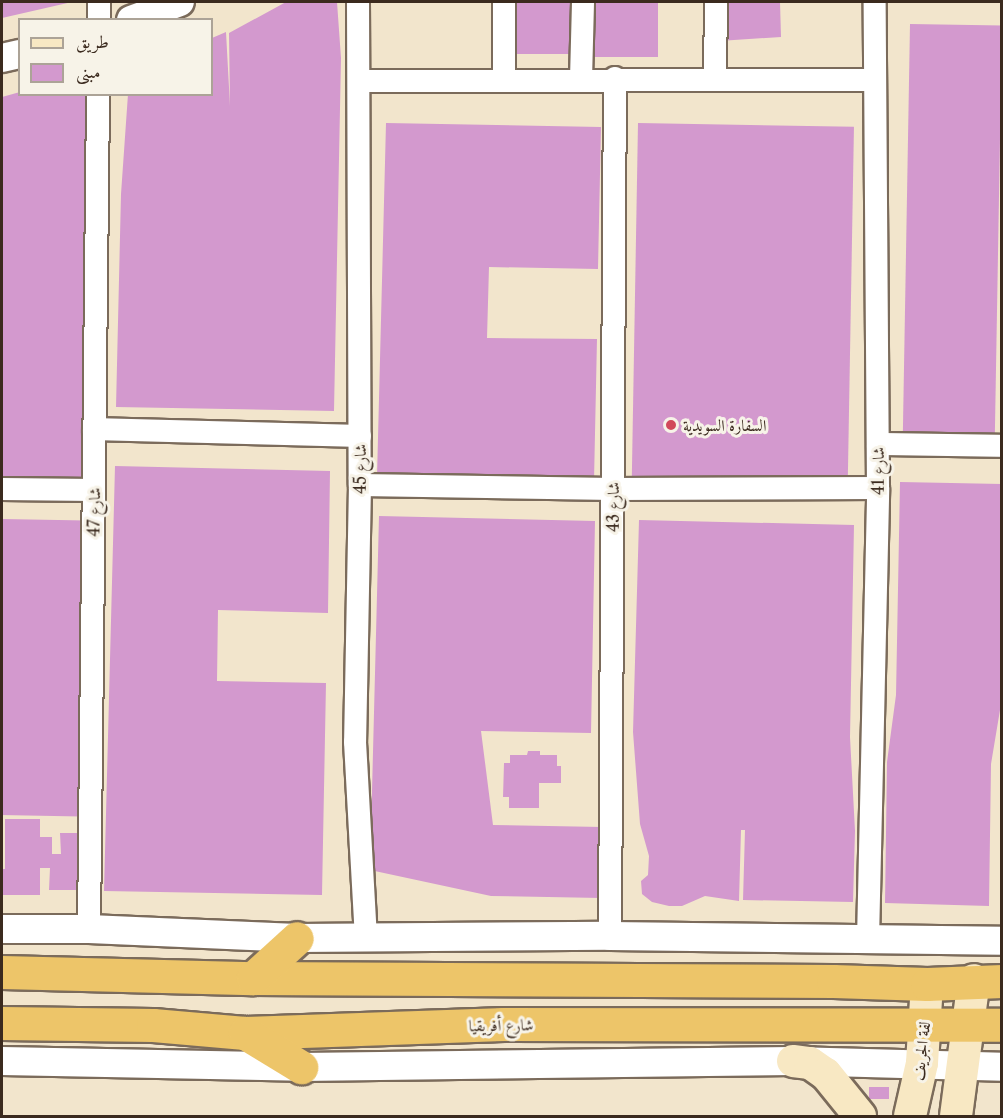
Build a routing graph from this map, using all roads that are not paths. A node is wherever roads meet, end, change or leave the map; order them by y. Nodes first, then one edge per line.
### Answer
1 (99, 2) edge
2 (180, 2) edge
3 (358, 2) edge
4 (504, 2) edge
5 (583, 2) edge
6 (716, 2) edge
7 (875, 2) edge
8 (99, 18) edge
9 (136, 18) edge
10 (18, 54) edge
11 (2, 58) edge
12 (615, 78) junction
13 (504, 79) junction
14 (581, 79) junction
15 (716, 79) junction
16 (874, 80) junction
17 (359, 81) junction
18 (98, 96) edge
19 (94, 429) junction
20 (360, 436) junction
21 (878, 444) junction
22 (1002, 446) edge
23 (360, 486) junction
24 (878, 488) junction
25 (2, 489) edge
26 (613, 489) junction
27 (94, 490) junction
28 (2, 929) edge
29 (89, 929) junction
30 (610, 936) junction
31 (366, 937) junction
32 (297, 938) junction
33 (868, 940) junction
34 (1002, 941) edge
35 (2, 972) edge
36 (253, 978) junction
37 (988, 981) edge
38 (927, 984) junction
39 (2, 1023) edge
40 (969, 1024) junction
41 (1002, 1025) edge
42 (924, 1026) junction
43 (245, 1033) junction
44 (2, 1061) edge
45 (794, 1061) junction
46 (922, 1063) junction
47 (965, 1065) junction
48 (301, 1067) junction
49 (1002, 1067) edge
50 (860, 1116) edge
51 (910, 1116) edge
52 (956, 1116) edge

1 - 8 street
2 - 9 street
3 - 17 street, شارع 45
4 - 13 street
5 - 14 street
6 - 15 street
7 - 16 street, شارع 41
10 - 11 street
12 - 14 street
12 - 15 street
12 - 26 street, شارع 43
13 - 14 street
13 - 17 street
15 - 16 street
16 - 21 street, شارع 41
17 - 20 street, شارع 45
18 - 19 street, شارع 47
19 - 20 street
19 - 27 street, شارع 47
20 - 23 street, شارع 45
21 - 22 street
21 - 24 street, شارع 41
23 - 26 street
23 - 31 street, شارع 45
24 - 26 street
24 - 33 street, شارع 41
25 - 27 street
26 - 30 street, شارع 43
27 - 29 street, شارع 47
28 - 29 street
29 - 32 street
30 - 31 street
30 - 33 street
31 - 32 street
32 - 36 highway
33 - 34 street
35 - 36 highway
36 - 38 highway
37 - 38 highway
37 - 40 main road
38 - 42 main road, لفة الجريف
39 - 43 highway, شارع أفريقيا
40 - 41 highway, شارع أفريقيا
40 - 42 highway, شارع أفريقيا
40 - 47 main road
42 - 43 highway, شارع أفريقيا
42 - 46 main road, لفة الجريف
43 - 48 highway
44 - 48 street
45 - 46 street
45 - 48 street
45 - 50 main road
46 - 47 street
46 - 51 main road, لفة الجريف
47 - 49 street
47 - 52 main road

